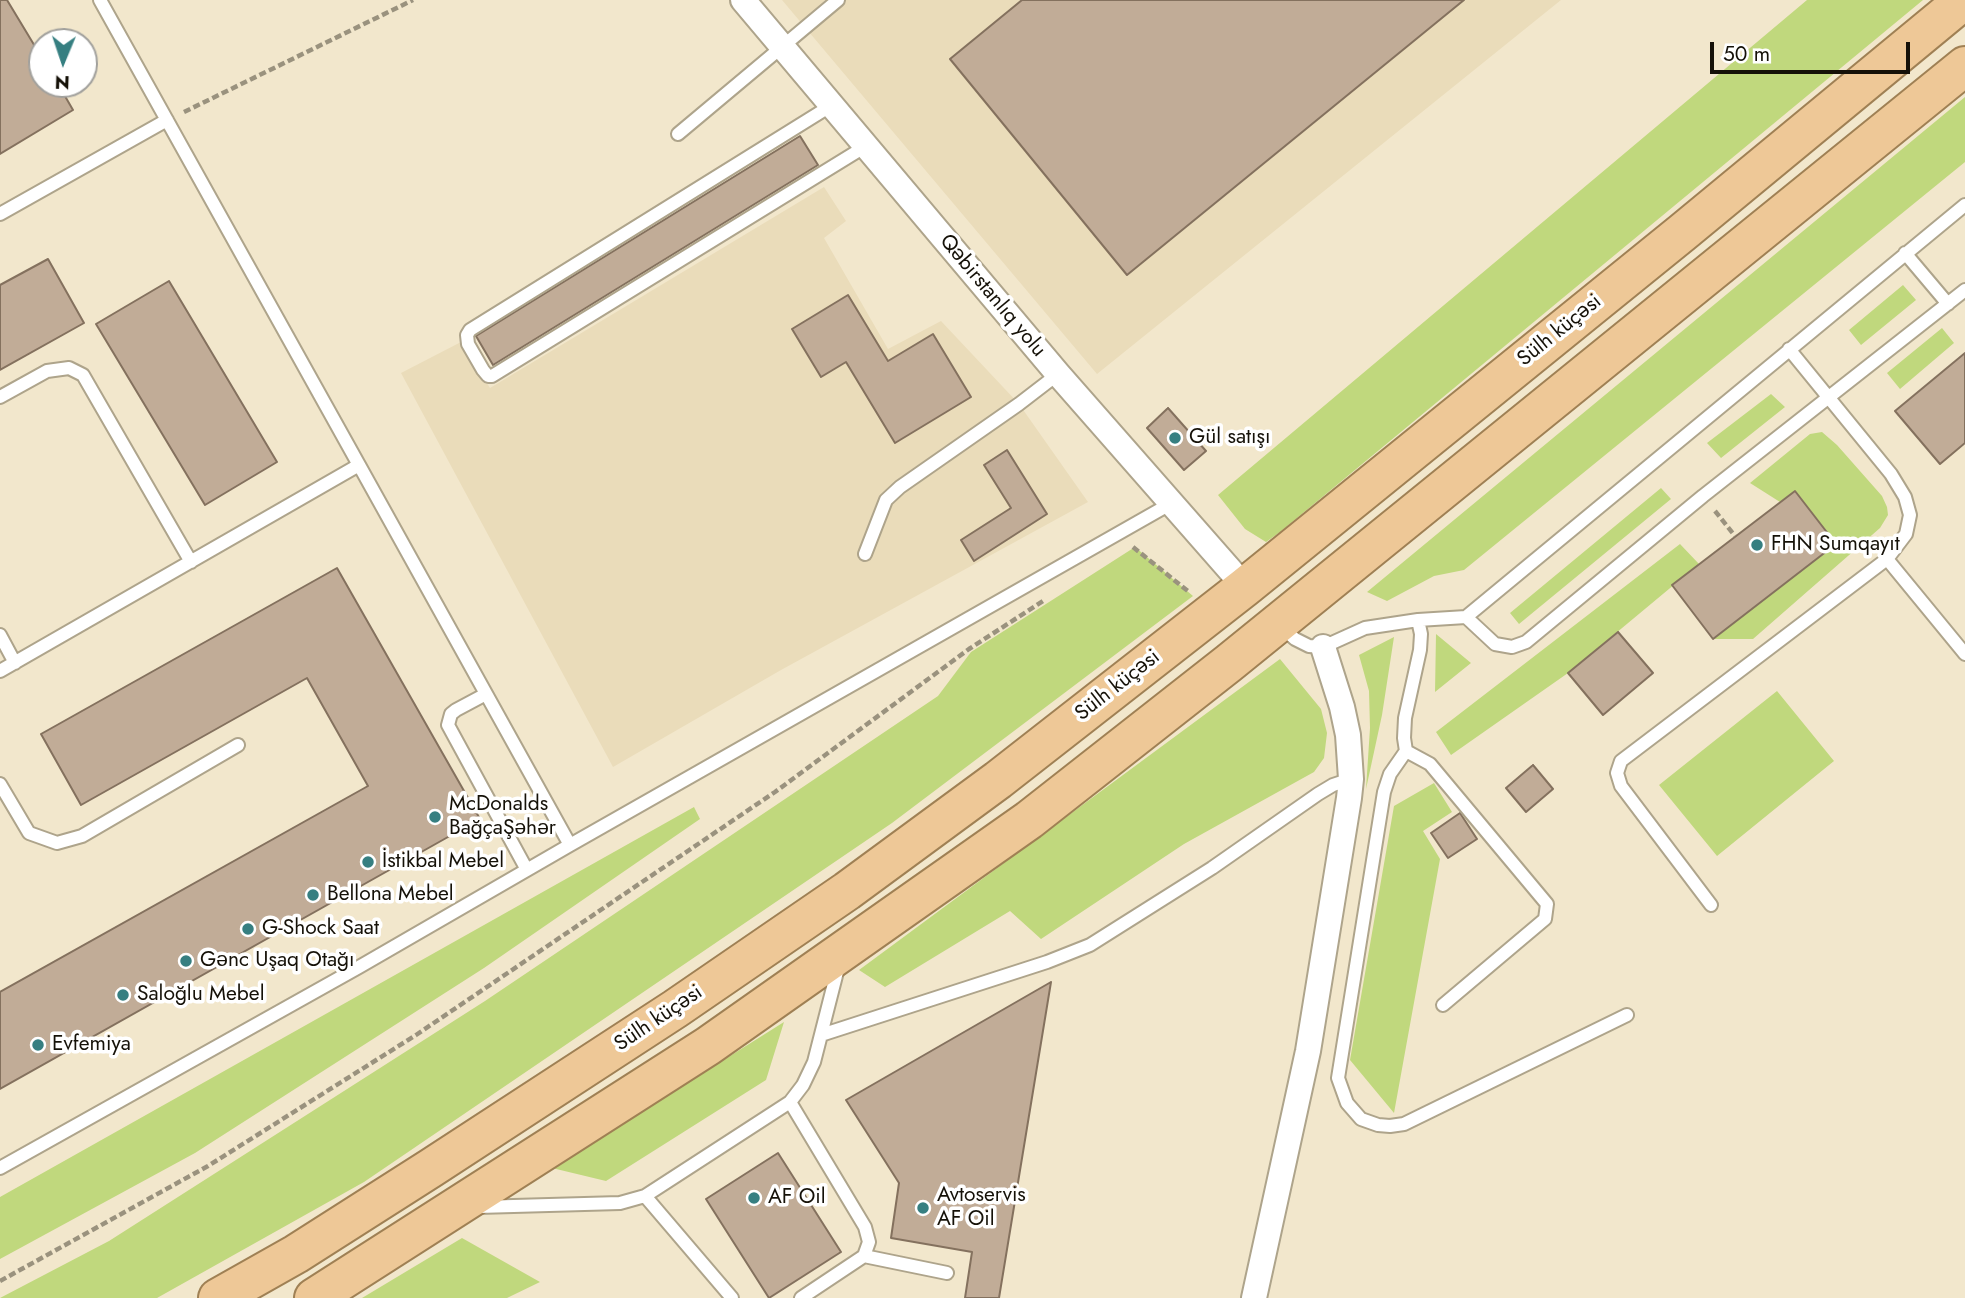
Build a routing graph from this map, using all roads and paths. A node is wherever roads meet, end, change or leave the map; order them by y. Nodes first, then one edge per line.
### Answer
1 (100, 0) edge
2 (413, 0) edge
3 (743, 0) edge
4 (838, 0) edge
5 (1964, 0) edge
6 (782, 46) junction
7 (1965, 66) edge
8 (832, 105) junction
9 (167, 120) junction
10 (678, 134) dead end
11 (866, 146) junction
12 (1965, 205) edge
13 (0, 214) edge
14 (1905, 253) junction
15 (1965, 290) edge
16 (1948, 304) junction
17 (1788, 349) junction
18 (1058, 374) junction
19 (0, 397) edge
20 (1828, 397) junction
21 (359, 466) junction
22 (1703, 496) junction
23 (1170, 504) junction
24 (1735, 536) dead end
25 (1130, 546) dead end
26 (865, 554) dead end
27 (1887, 559) junction
28 (191, 562) junction
29 (1245, 587) junction
30 (1193, 596) dead end
31 (1049, 597) dead end
32 (1466, 617) junction
33 (1418, 620) junction
34 (1278, 623) junction
35 (0, 635) edge
36 (1323, 647) junction
37 (1965, 654) edge
38 (15, 663) junction
39 (0, 671) edge
40 (486, 694) junction
41 (237, 745) dead end
42 (1406, 751) junction
43 (1351, 779) junction
44 (0, 784) edge
45 (569, 845) junction
46 (527, 870) junction
47 (1711, 905) dead end
48 (842, 952) junction
49 (1443, 1005) dead end
50 (1627, 1015) dead end
51 (821, 1035) junction
52 (790, 1102) junction
53 (0, 1168) edge
54 (645, 1196) junction
55 (456, 1208) junction
56 (864, 1256) junction
57 (947, 1273) dead end
58 (0, 1281) edge
59 (218, 1298) edge
60 (314, 1298) edge
61 (732, 1298) edge
62 (801, 1298) edge
63 (1254, 1298) edge

1 - 9 lane
2 - 9 path
3 - 6 street, Qəbirstanlıq yolu
4 - 6 lane
5 - 29 highway, Sülh küçəsi
6 - 8 street, Qəbirstanlıq yolu
6 - 10 lane
7 - 34 highway
8 - 11 street, Qəbirstanlıq yolu
8 - 11 lane
9 - 13 lane
9 - 21 lane
11 - 18 street, Qəbirstanlıq yolu
12 - 14 lane
14 - 16 lane
14 - 17 lane
15 - 16 lane
16 - 20 lane
17 - 20 lane
17 - 32 lane
18 - 23 street, Qəbirstanlıq yolu
18 - 26 lane
19 - 28 lane
20 - 22 lane
20 - 27 lane
21 - 28 lane
21 - 40 lane
22 - 24 path
22 - 32 lane
23 - 29 street, Qəbirstanlıq yolu
23 - 45 lane
25 - 30 path
27 - 37 lane
27 - 47 lane
28 - 38 lane
29 - 34 highway
29 - 59 highway, Sülh küçəsi
31 - 58 path
32 - 33 lane
33 - 36 lane
33 - 42 lane
34 - 36 lane
34 - 48 highway
35 - 38 lane
36 - 43 street
38 - 39 lane
40 - 45 lane
40 - 46 lane
41 - 44 lane
42 - 49 lane
42 - 50 lane
43 - 51 lane
43 - 63 street
45 - 46 lane
46 - 53 lane
48 - 51 lane
48 - 55 highway
51 - 52 lane
52 - 54 lane
52 - 56 lane
54 - 55 lane
54 - 61 lane
55 - 60 highway
56 - 57 lane
56 - 62 lane

